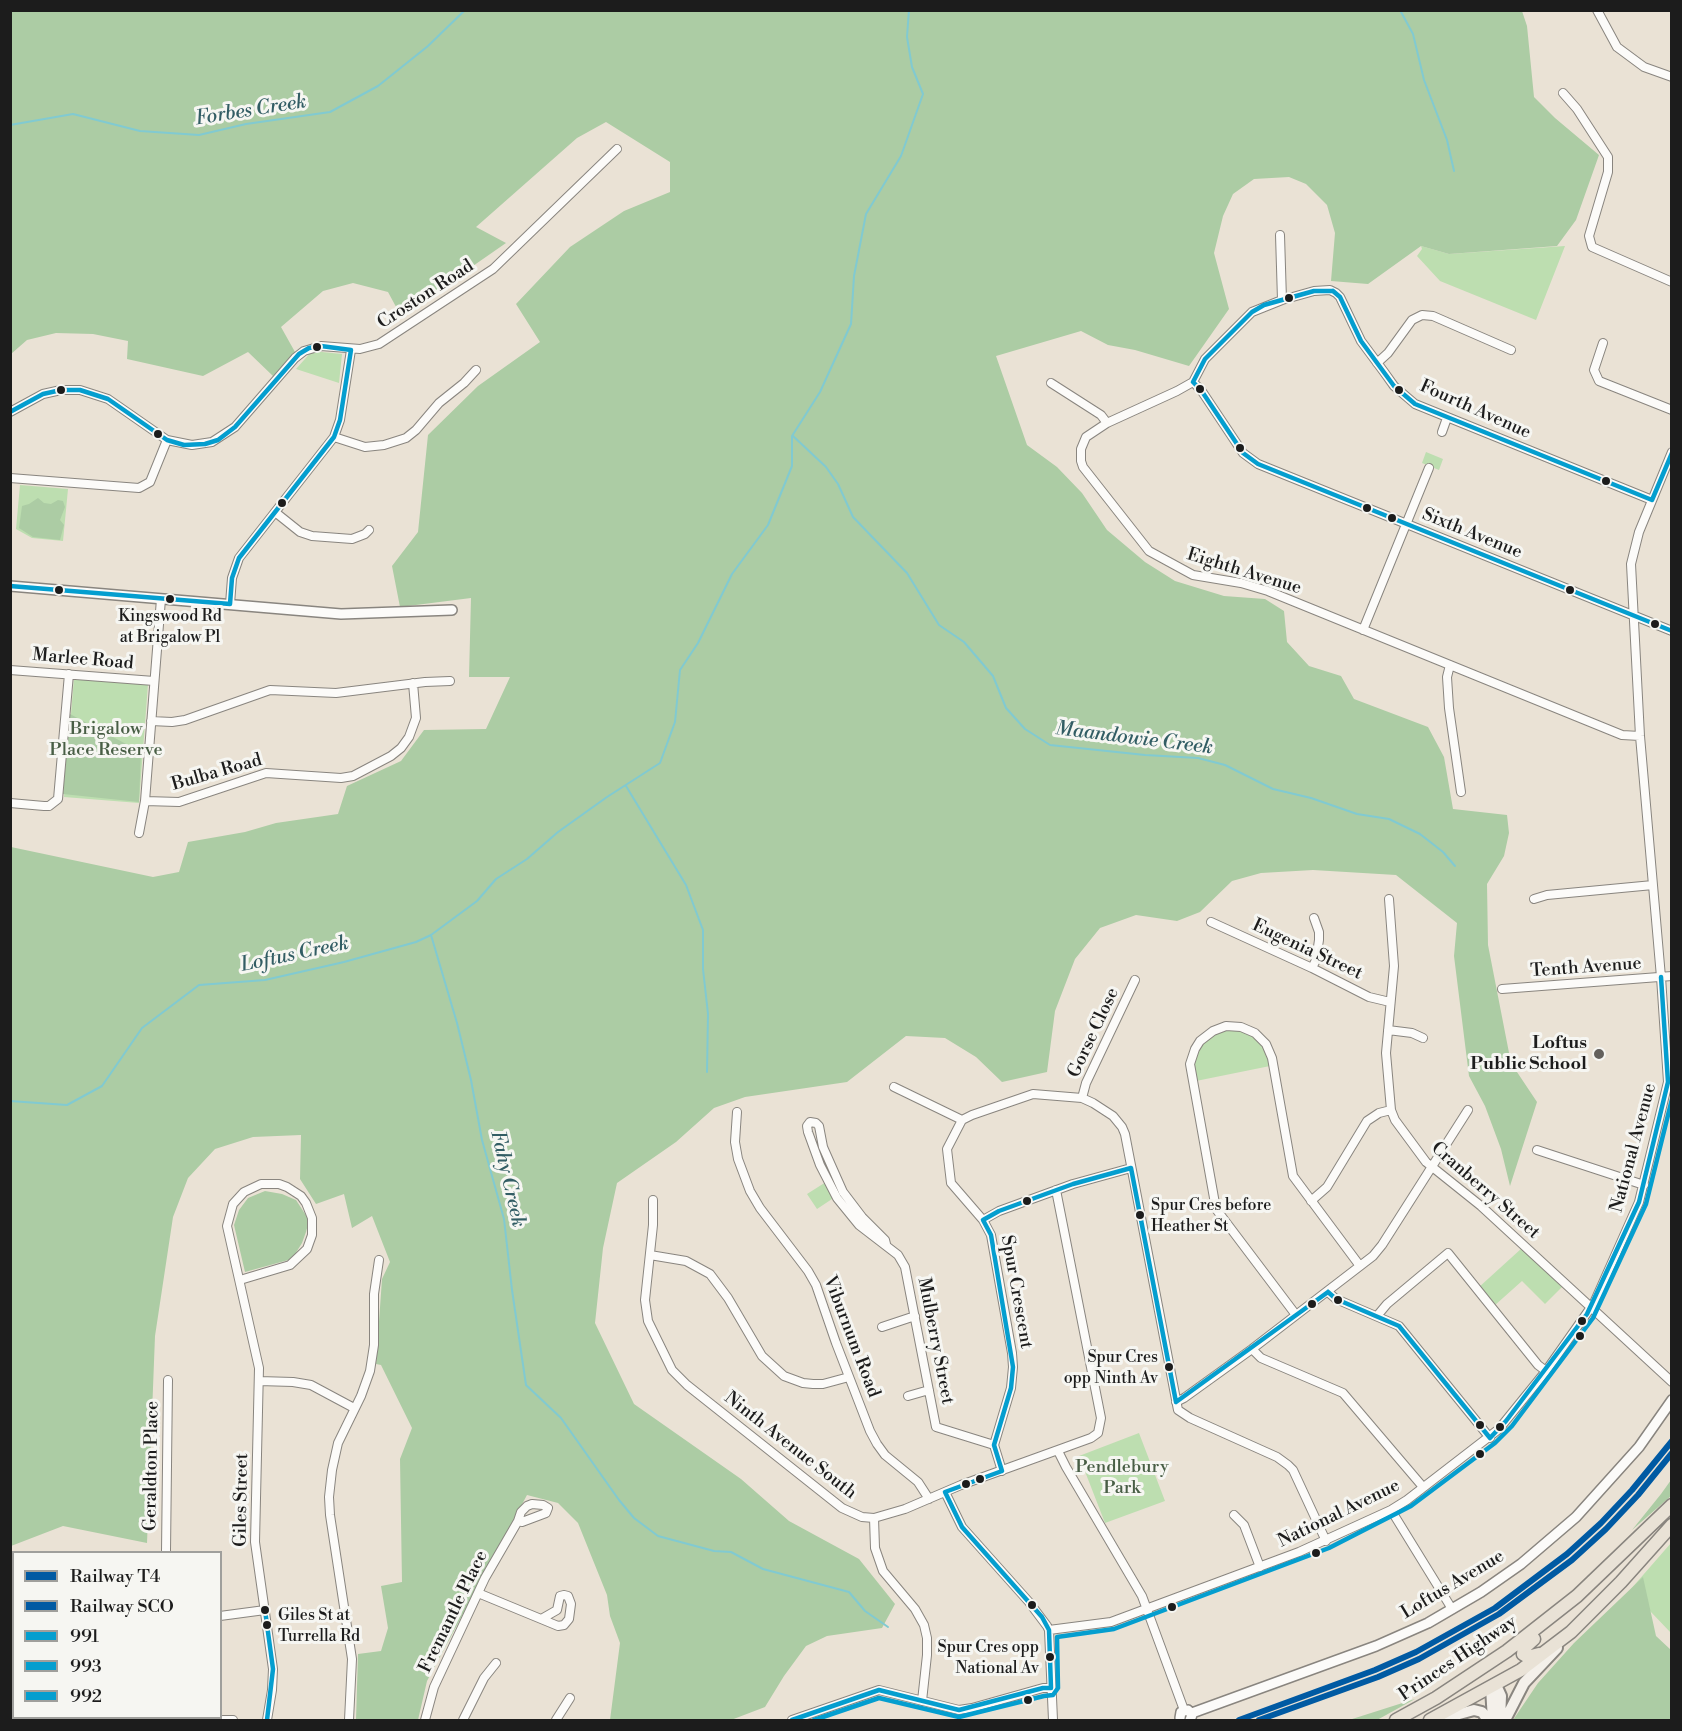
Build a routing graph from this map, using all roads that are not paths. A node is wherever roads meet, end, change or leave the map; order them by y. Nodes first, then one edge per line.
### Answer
1 (1597, 10) edge
2 (1671, 77) edge
3 (1563, 93) dead end
4 (617, 149) dead end
5 (1280, 235) dead end
6 (1671, 282) edge
7 (1281, 300) junction
8 (1603, 343) dead end
9 (351, 350) junction
10 (1511, 350) dead end
11 (1377, 363) junction
12 (476, 370) dead end
13 (1193, 382) junction
14 (1051, 383) dead end
15 (1671, 410) edge
16 (10, 412) edge
17 (1447, 418) junction
18 (1107, 423) junction
19 (1442, 432) dead end
20 (334, 437) junction
21 (167, 440) junction
22 (1671, 452) edge
23 (1430, 468) dead end
24 (10, 478) edge
25 (1652, 500) junction
26 (276, 512) junction
27 (1406, 524) junction
28 (369, 530) dead end
29 (10, 586) edge
30 (161, 599) junction
31 (230, 604) junction
32 (452, 610) dead end
33 (1633, 616) junction
34 (1363, 630) junction
35 (1671, 631) edge
36 (1450, 665) junction
37 (10, 670) edge
38 (69, 674) junction
39 (154, 681) junction
40 (450, 681) dead end
41 (413, 683) junction
42 (151, 721) junction
43 (1640, 736) junction
44 (1461, 792) dead end
45 (145, 801) junction
46 (10, 804) edge
47 (140, 833) dead end
48 (1653, 885) junction
49 (1389, 899) dead end
50 (1534, 899) dead end
51 (1314, 918) dead end
52 (1211, 922) dead end
53 (1312, 968) junction
54 (1671, 976) edge
55 (1661, 977) junction
56 (1135, 980) dead end
57 (1502, 989) dead end
58 (1390, 1002) junction
59 (1388, 1030) junction
60 (1423, 1038) dead end
61 (894, 1087) dead end
62 (1082, 1098) junction
63 (1391, 1110) junction
64 (1468, 1110) dead end
65 (737, 1112) dead end
66 (962, 1120) junction
67 (1537, 1150) dead end
68 (1432, 1166) junction
69 (1131, 1168) junction
70 (1644, 1185) junction
71 (1056, 1190) junction
72 (653, 1200) dead end
73 (1311, 1201) junction
74 (983, 1220) junction
75 (886, 1244) junction
76 (650, 1255) junction
77 (379, 1260) dead end
78 (1360, 1266) junction
79 (240, 1280) junction
80 (1328, 1292) junction
81 (1591, 1309) junction
82 (1296, 1315) junction
83 (915, 1316) junction
84 (1377, 1316) junction
85 (882, 1327) dead end
86 (1252, 1349) junction
87 (1545, 1371) junction
88 (849, 1377) junction
89 (168, 1380) dead end
90 (259, 1381) junction
91 (1671, 1382) edge
92 (929, 1390) junction
93 (908, 1396) dead end
94 (1671, 1400) edge
95 (1176, 1402) junction
96 (354, 1408) junction
97 (1490, 1438) junction
98 (994, 1445) junction
99 (1058, 1451) junction
100 (1002, 1471) junction
101 (1423, 1487) junction
102 (945, 1492) junction
103 (929, 1499) junction
104 (1671, 1505) edge
105 (1391, 1510) junction
106 (1234, 1515) dead end
107 (874, 1518) junction
108 (518, 1521) dead end
109 (1671, 1525) edge
110 (1326, 1541) junction
111 (166, 1551) edge
112 (1260, 1567) junction
113 (478, 1593) junction
114 (1577, 1596) junction
115 (1147, 1608) junction
116 (1452, 1609) junction
117 (265, 1610) junction
118 (222, 1616) edge
119 (543, 1618) junction
120 (1049, 1630) junction
121 (1570, 1632) junction
122 (1507, 1651) junction
123 (1546, 1651) junction
124 (496, 1663) dead end
125 (1493, 1685) junction
126 (1051, 1688) junction
127 (570, 1698) dead end
128 (922, 1701) junction
129 (1422, 1707) junction
130 (1183, 1717) edge
131 (223, 1720) edge
132 (232, 1720) edge
133 (267, 1720) edge
134 (349, 1720) edge
135 (425, 1720) edge
136 (463, 1720) edge
137 (556, 1720) edge
138 (792, 1720) edge
139 (1053, 1720) edge
140 (1396, 1720) edge
141 (1430, 1720) edge
142 (1437, 1720) edge
143 (1488, 1720) edge
144 (1493, 1720) edge
145 (1502, 1720) edge

1 - 2 street
3 - 6 street
4 - 9 street, Croston Road
5 - 7 street
7 - 11 street, Fourth Avenue
7 - 13 street
8 - 15 street
9 - 20 street
9 - 21 street, Croston Road
10 - 11 street
11 - 17 street, Fourth Avenue
12 - 20 street
13 - 18 street, Eighth Avenue
13 - 27 street, Sixth Avenue
14 - 18 street
16 - 21 street, Croston Road
17 - 19 street
17 - 25 street, Fourth Avenue
18 - 34 street, Eighth Avenue
20 - 26 street
21 - 24 street
22 - 25 street, National Avenue
23 - 27 street
25 - 33 street, National Avenue
26 - 28 street
26 - 31 street
27 - 33 street, Sixth Avenue
27 - 34 street
29 - 30 street
30 - 31 street
30 - 39 street
31 - 32 street
33 - 35 street, Sixth Avenue
33 - 43 street, National Avenue
34 - 36 street, Eighth Avenue
36 - 43 street, Eighth Avenue
36 - 44 street
37 - 38 street, Marlee Road
38 - 39 street, Marlee Road
38 - 46 street
39 - 42 street
40 - 41 street
41 - 42 street
41 - 45 street, Bulba Road
42 - 45 street
43 - 48 street, National Avenue
45 - 47 street
48 - 50 street
48 - 55 street, National Avenue
49 - 58 street, Cranberry Street
51 - 53 street
52 - 53 street, Eugenia Street
53 - 58 street, Eugenia Street
54 - 55 street, Tenth Avenue
55 - 57 street, Tenth Avenue
55 - 70 street, National Avenue
56 - 62 street, Gorse Close
58 - 59 street, Cranberry Street
59 - 60 street
59 - 63 street, Cranberry Street
61 - 66 street
62 - 66 street
62 - 69 street
63 - 68 street, Cranberry Street
63 - 73 street
64 - 68 street
65 - 88 street, Viburnum Road
66 - 74 street, Spur Crescent
67 - 70 street
68 - 78 street
68 - 81 street, Cranberry Street
69 - 71 street
69 - 95 street
70 - 81 street, National Avenue
71 - 74 street
71 - 99 street
72 - 76 street, Ninth Avenue South
73 - 78 street
73 - 82 street
74 - 98 street, Spur Crescent
75 - 75 street, Mulberry Street
75 - 83 street, Mulberry Street
76 - 88 street
76 - 107 street, Ninth Avenue South
77 - 96 street
78 - 80 street
79 - 79 street, Giles Street
79 - 90 street, Giles Street
80 - 82 street
80 - 84 street
81 - 87 street, National Avenue
81 - 91 street, Cranberry Street
82 - 86 street
83 - 85 street
83 - 92 street, Mulberry Street
84 - 87 street
84 - 97 street
86 - 95 street
86 - 101 street
87 - 97 street, National Avenue
88 - 103 street, Viburnum Road
89 - 111 street, Geraldton Place
90 - 96 street
90 - 117 street, Giles Street
92 - 93 street
92 - 98 street, Mulberry Street
94 - 116 street, Loftus Avenue
95 - 110 street
96 - 134 street
97 - 101 street, National Avenue
98 - 100 street
99 - 100 street
99 - 115 street
100 - 102 street
101 - 105 street, National Avenue
102 - 103 street
102 - 120 street
103 - 107 street
104 - 114 highway, Princes Highway
105 - 110 street, National Avenue
105 - 116 street
106 - 112 street
107 - 128 street
108 - 113 street, Fremantle Place
109 - 121 highway, Princes Highway
110 - 112 street, National Avenue
112 - 115 street, National Avenue
113 - 119 street
113 - 135 street, Fremantle Place
114 - 122 highway, Princes Highway
114 - 123 highway
115 - 120 street, National Avenue
115 - 130 street
116 - 130 street, Loftus Avenue
117 - 118 street
117 - 133 street, Giles Street
119 - 119 street
120 - 126 street
121 - 123 highway, Princes Highway
121 - 145 main road
122 - 125 highway
122 - 129 highway, Princes Highway
123 - 125 highway, Princes Highway
124 - 136 street
125 - 129 highway
125 - 141 highway, Princes Highway
125 - 144 main road
125 - 145 main road
126 - 128 street
126 - 139 street
127 - 137 street
128 - 138 street
129 - 140 highway, Princes Highway
131 - 132 street
142 - 143 main road

